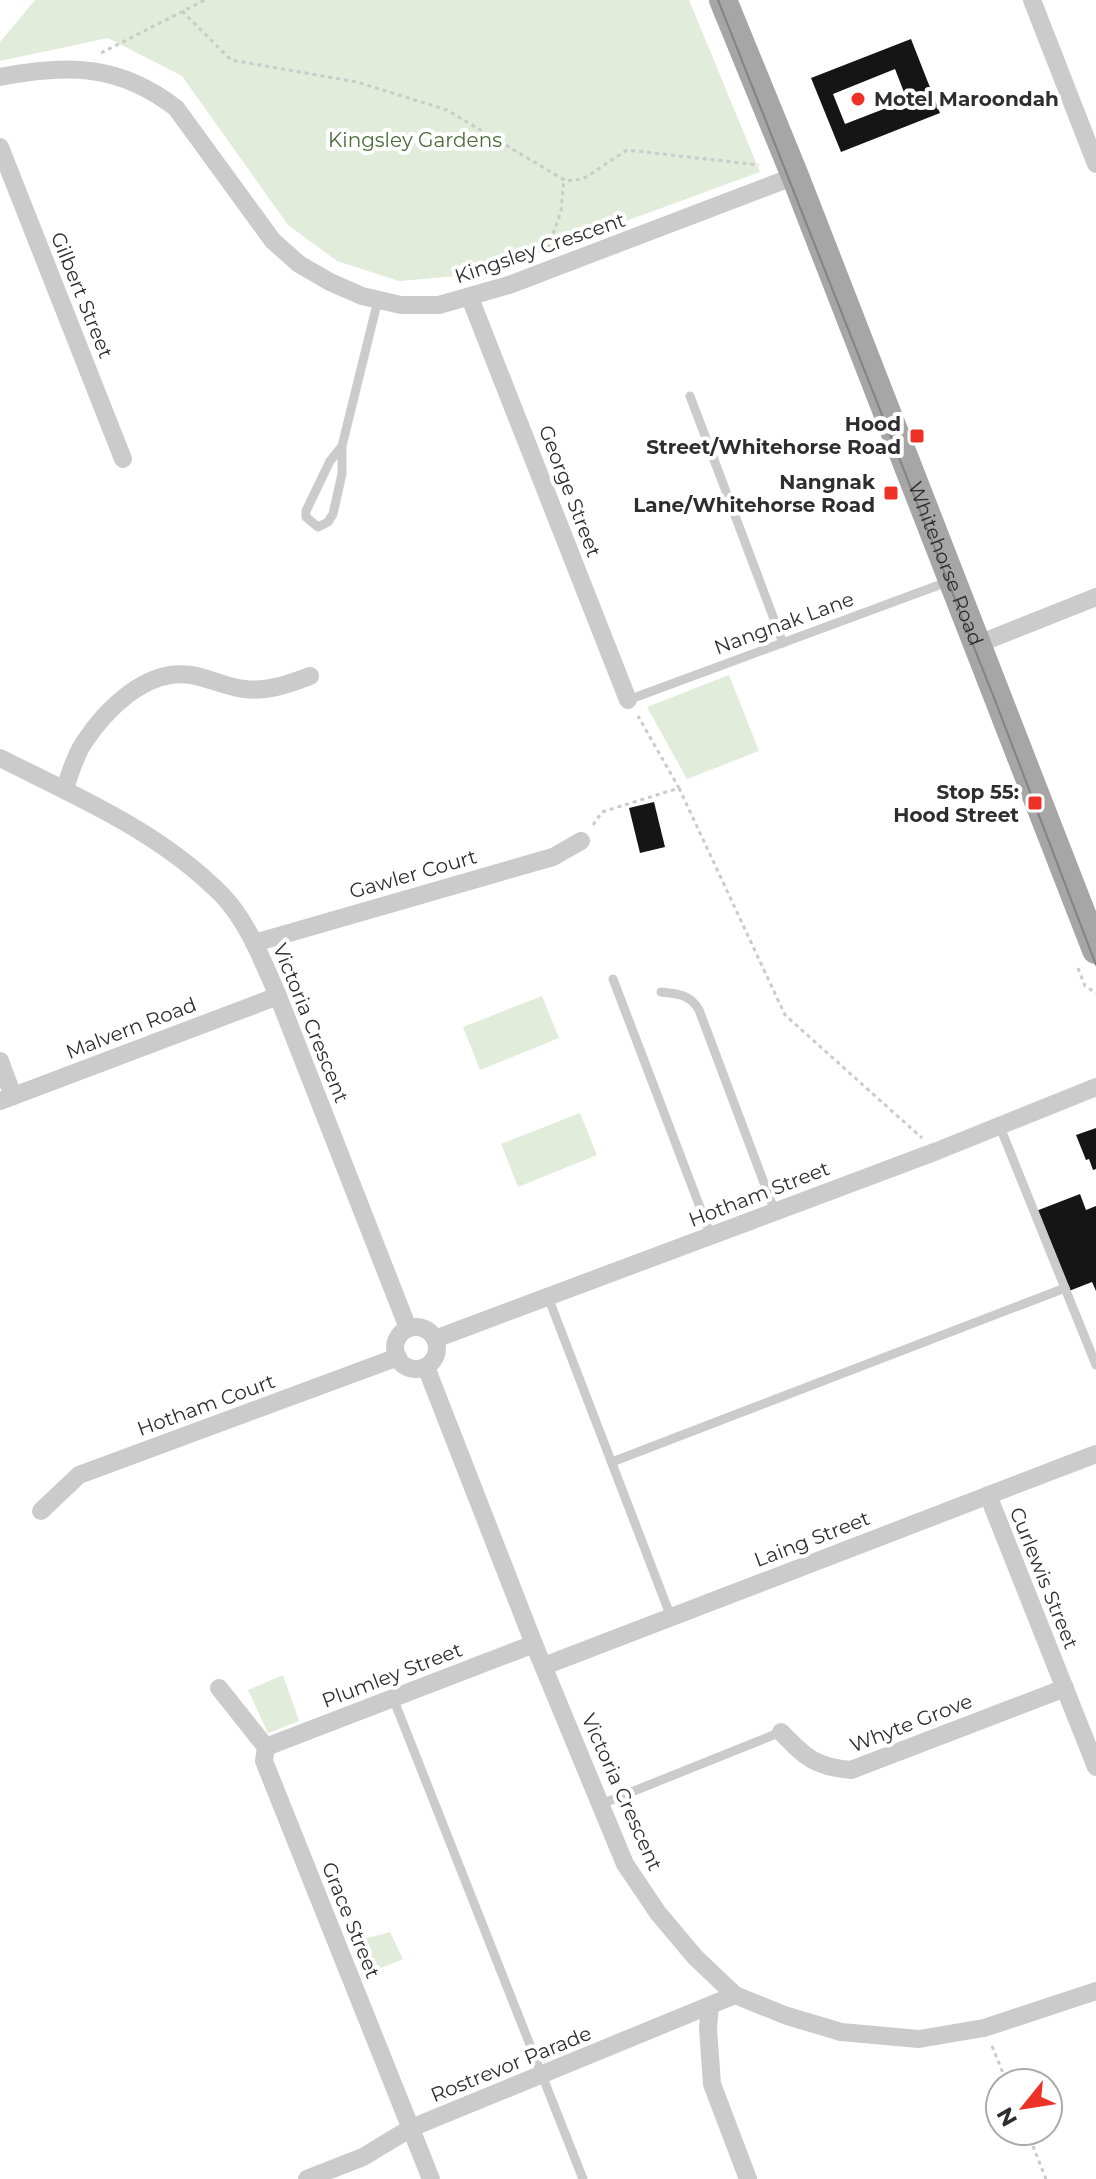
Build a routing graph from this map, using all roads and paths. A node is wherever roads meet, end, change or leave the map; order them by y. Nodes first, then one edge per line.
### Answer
1 (205, 0) edge
2 (723, 0) edge
3 (1032, 0) edge
4 (182, 11) junction
5 (73, 68) junction
6 (0, 77) edge
7 (0, 147) edge
8 (1096, 164) edge
9 (759, 165) dead end
10 (795, 176) junction
11 (564, 179) junction
12 (539, 275) junction
13 (470, 298) junction
14 (378, 300) junction
15 (690, 396) dead end
16 (342, 446) junction
17 (123, 459) dead end
18 (953, 580) junction
19 (1096, 597) edge
20 (783, 643) junction
21 (978, 644) junction
22 (310, 676) dead end
23 (628, 700) junction
24 (0, 758) edge
25 (679, 788) junction
26 (64, 790) junction
27 (581, 841) joint
28 (254, 943) junction
29 (1096, 950) edge
30 (613, 979) dead end
31 (661, 992) dead end
32 (278, 996) junction
33 (0, 1061) edge
34 (1096, 1087) edge
35 (6, 1098) edge
36 (1000, 1127) junction
37 (937, 1151) junction
38 (775, 1212) junction
39 (711, 1236) junction
40 (1065, 1288) junction
41 (548, 1297) junction
42 (408, 1328) junction
43 (435, 1339) junction
44 (398, 1357) junction
45 (1096, 1365) edge
46 (426, 1367) junction
47 (1096, 1454) edge
48 (612, 1462) junction
49 (988, 1495) junction
50 (41, 1511) dead end
51 (671, 1617) junction
52 (534, 1644) junction
53 (544, 1666) junction
54 (219, 1688) dead end
55 (1065, 1688) junction
56 (393, 1698) junction
57 (781, 1732) joint
58 (266, 1747) junction
59 (1096, 1767) edge
60 (599, 1805) junction
61 (1096, 1991) edge
62 (735, 1995) junction
63 (710, 2006) junction
64 (984, 2028) junction
65 (1000, 2067) edge
66 (543, 2075) junction
67 (411, 2128) junction
68 (1033, 2147) edge
69 (307, 2179) edge
70 (431, 2179) edge
71 (583, 2179) edge
72 (748, 2179) edge
73 (1046, 2179) edge

1 - 4 path
2 - 10 main road, Whitehorse Road
3 - 8 street
4 - 5 path
4 - 11 path
5 - 6 street, Kingsley Crescent
5 - 14 street, Kingsley Crescent
7 - 17 street, Gilbert Street
9 - 11 path
10 - 12 street, Kingsley Crescent
10 - 18 main road, Whitehorse Road
11 - 12 path
12 - 13 street, Kingsley Crescent
13 - 14 street, Kingsley Crescent
13 - 23 street, George Street
14 - 16 lane
15 - 20 lane
16 - 16 lane
18 - 20 lane, Nangnak Lane
18 - 21 main road, Whitehorse Road
19 - 21 street
20 - 23 lane, Nangnak Lane
21 - 29 main road, Whitehorse Road
22 - 26 street
23 - 25 path
24 - 26 street, Victoria Crescent
25 - 27 path
25 - 37 path
26 - 28 street, Victoria Crescent
27 - 28 street, Gawler Court
28 - 32 street, Victoria Crescent
30 - 39 lane
31 - 38 lane
32 - 35 street, Malvern Road
32 - 42 street, Victoria Crescent
33 - 35 street
34 - 36 street, Hotham Street
36 - 37 street, Hotham Street
36 - 40 lane
37 - 38 street, Hotham Street
38 - 39 street, Hotham Street
39 - 41 street, Hotham Street
40 - 45 lane
40 - 48 lane
41 - 43 street, Hotham Street
41 - 48 lane
42 - 43 street
42 - 44 street
43 - 46 street
44 - 46 street
44 - 50 street, Hotham Court
46 - 52 street, Victoria Crescent
47 - 49 street, Laing Street
48 - 51 lane
49 - 51 street, Laing Street
49 - 55 street, Curlewis Street
51 - 53 street, Laing Street
52 - 53 street, Victoria Crescent
52 - 56 street, Plumley Street
53 - 60 street, Victoria Crescent
54 - 58 street, Grace Street
55 - 57 street, Whyte Grove
55 - 59 street, Curlewis Street
56 - 58 street, Plumley Street
56 - 66 lane
57 - 60 lane
58 - 67 street, Grace Street
60 - 62 street, Victoria Crescent
61 - 64 street, Victoria Crescent
62 - 63 street, Rostrevor Parade
62 - 64 street, Victoria Crescent
63 - 66 street, Rostrevor Parade
63 - 72 street
64 - 65 path
66 - 67 street, Rostrevor Parade
66 - 71 lane
67 - 69 street, Rostrevor Parade
67 - 70 street, Grace Street
68 - 73 path

